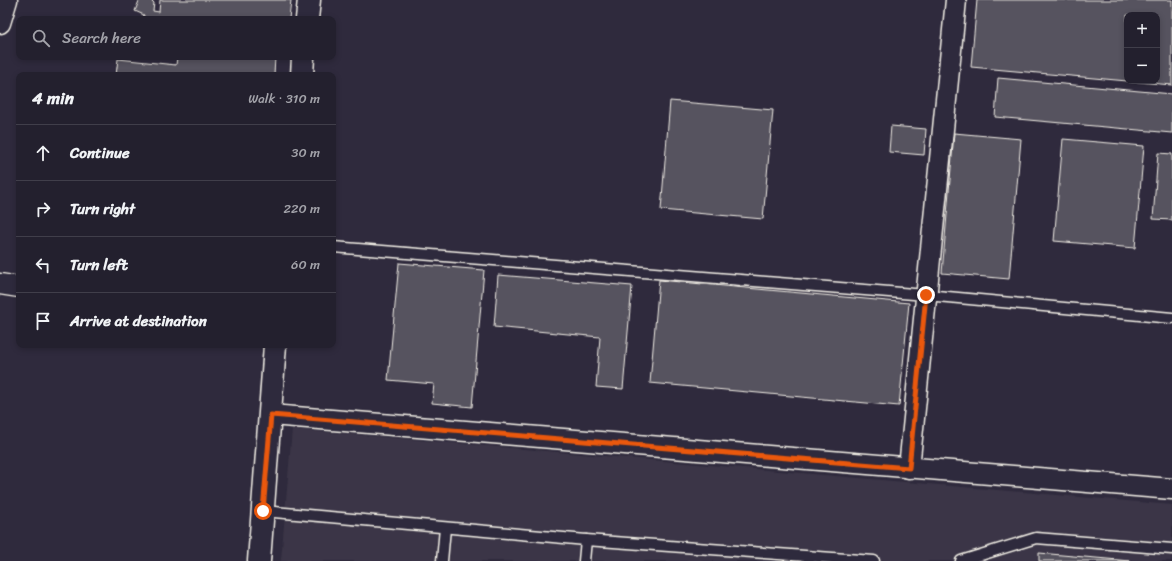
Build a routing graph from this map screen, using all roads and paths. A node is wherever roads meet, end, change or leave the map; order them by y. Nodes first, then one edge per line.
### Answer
1 (7, 0) edge
2 (309, 0) edge
3 (956, 0) edge
4 (307, 16) edge
5 (0, 23) edge
6 (303, 60) edge
7 (302, 72) edge
8 (336, 247) edge
9 (0, 284) edge
10 (16, 287) edge
11 (926, 295) junction
12 (1172, 318) edge
13 (275, 348) edge
14 (271, 415) junction
15 (909, 468) junction
16 (1172, 489) edge
17 (263, 511) junction
18 (445, 528) junction
19 (586, 540) junction
20 (1172, 549) edge
21 (259, 561) edge
22 (442, 561) edge
23 (584, 561) edge
24 (874, 561) edge
25 (961, 561) edge

1 - 5 street
2 - 4 street
3 - 11 street
6 - 7 street
8 - 11 lane
9 - 10 street
11 - 12 lane
11 - 15 street
13 - 14 street
14 - 15 street
14 - 17 street
15 - 16 street
17 - 18 lane
17 - 21 street
18 - 19 lane
18 - 22 lane
19 - 23 lane
19 - 24 lane
20 - 25 lane

